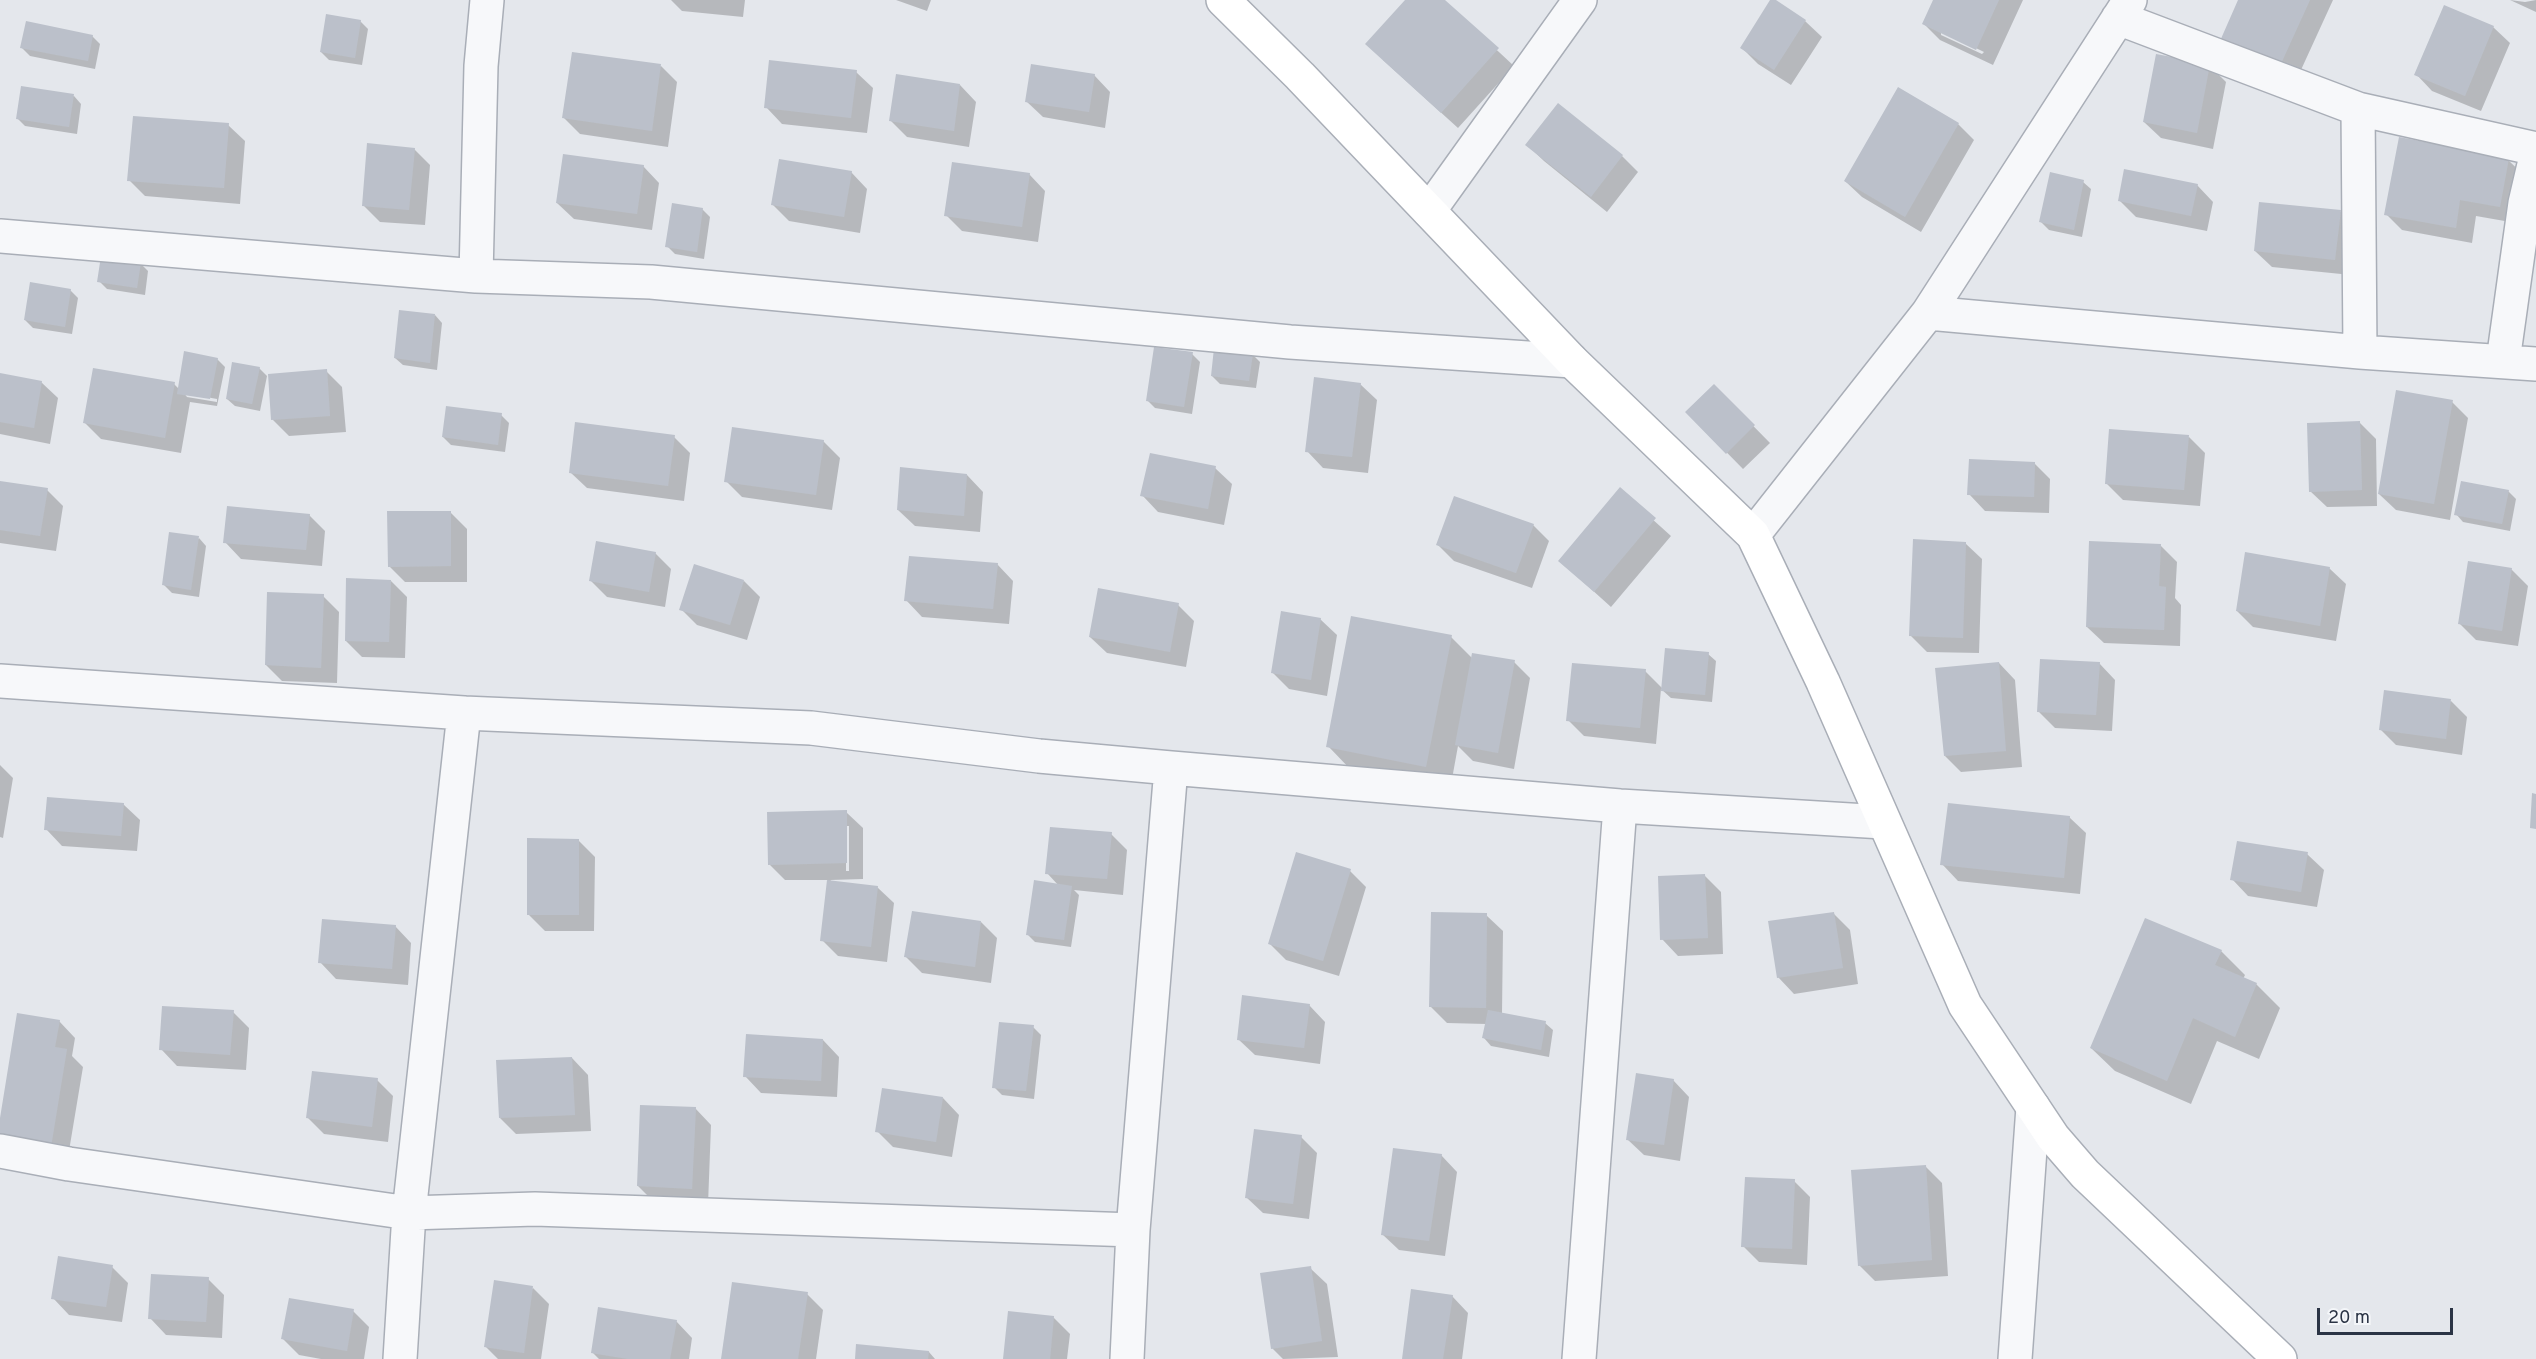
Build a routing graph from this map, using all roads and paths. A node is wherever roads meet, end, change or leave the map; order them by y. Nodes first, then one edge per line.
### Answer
1 (486, 0) edge
2 (1223, 0) edge
3 (1580, 0) edge
4 (2124, 9) edge
5 (2358, 109) junction
6 (2536, 149) edge
7 (2536, 156) edge
8 (1429, 211) junction
9 (0, 236) edge
10 (476, 276) junction
11 (1928, 313) junction
12 (2360, 352) junction
13 (1572, 361) junction
14 (2503, 362) junction
15 (2536, 364) edge
16 (1753, 535) junction
17 (0, 681) edge
18 (464, 713) junction
19 (1171, 768) junction
20 (1620, 806) junction
21 (1883, 822) junction
22 (2033, 1107) junction
23 (0, 1151) edge
24 (409, 1213) junction
25 (1133, 1230) junction
26 (400, 1359) edge
27 (1127, 1359) edge
28 (1579, 1359) edge
29 (2014, 1359) edge
30 (2280, 1359) edge

1 - 10 street
2 - 8 street
3 - 8 street
4 - 5 street
4 - 11 street
5 - 6 street
5 - 12 street
7 - 14 street
8 - 13 street
9 - 10 street
10 - 13 street
11 - 12 street
11 - 16 street
12 - 14 street
13 - 16 street
14 - 15 street
16 - 21 street
17 - 18 street
18 - 19 street
18 - 24 street
19 - 20 street
19 - 25 street
20 - 21 street
20 - 28 street
21 - 22 street
22 - 29 street
22 - 30 street
23 - 24 street
24 - 25 street
24 - 26 street
25 - 27 street

